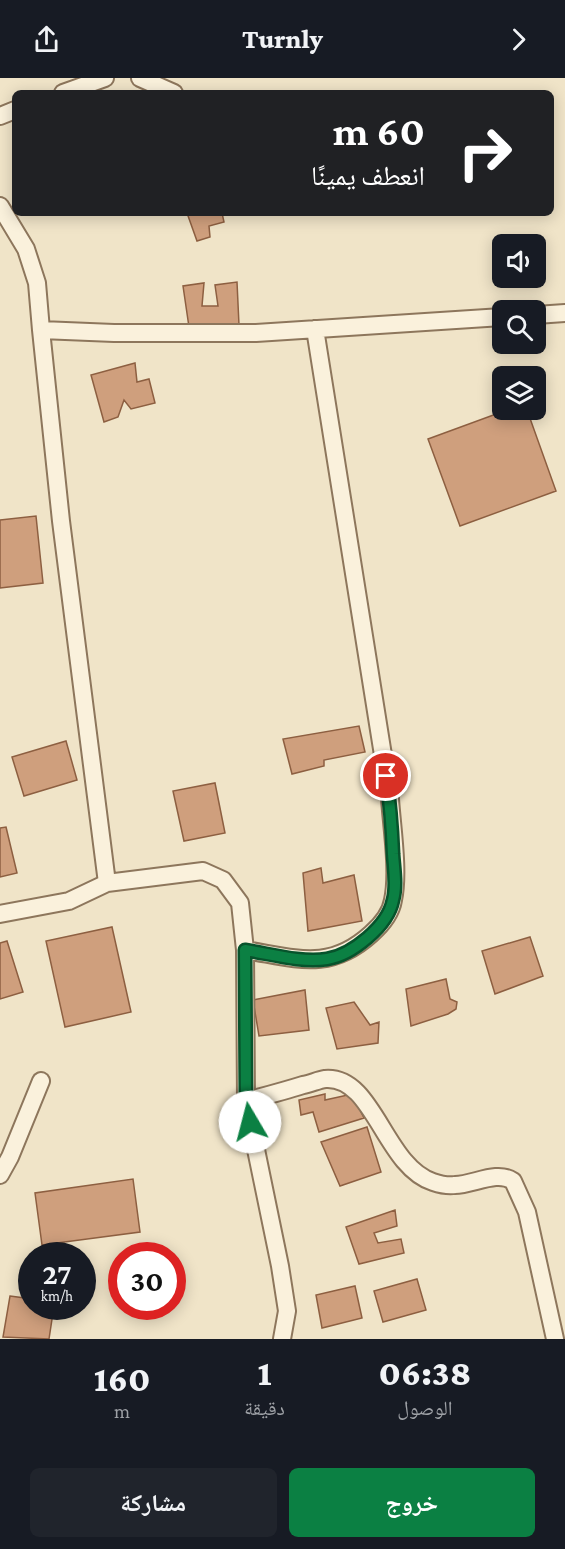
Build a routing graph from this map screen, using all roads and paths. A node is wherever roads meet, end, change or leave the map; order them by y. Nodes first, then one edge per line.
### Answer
1 (105, 78) edge
2 (140, 78) edge
3 (71, 90) edge
4 (167, 90) edge
5 (0, 206) edge
6 (565, 313) edge
7 (546, 314) edge
8 (492, 318) edge
9 (315, 329) junction
10 (41, 330) junction
11 (107, 883) junction
12 (0, 914) edge
13 (245, 950) junction
14 (41, 1081) dead end
15 (246, 1101) junction
16 (0, 1174) edge
17 (282, 1339) edge
18 (555, 1339) edge

1 - 3 street
2 - 4 street
5 - 10 street
6 - 7 street
8 - 9 street
9 - 10 street
9 - 13 street
10 - 11 street
11 - 12 street
11 - 13 street
13 - 15 street
14 - 16 street
15 - 17 street
15 - 18 street

